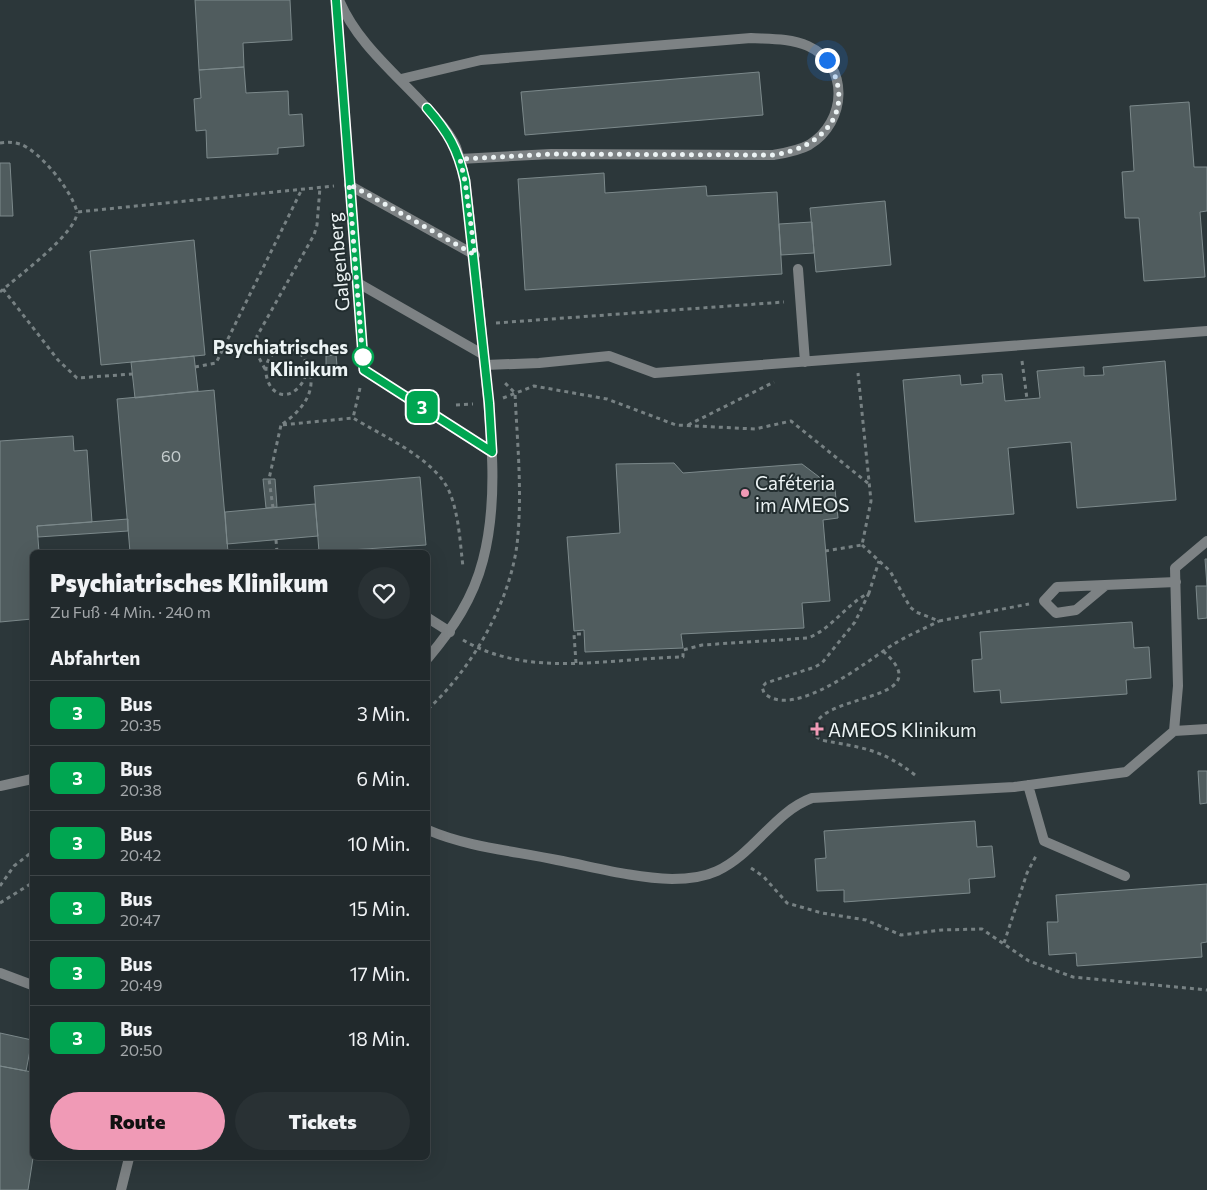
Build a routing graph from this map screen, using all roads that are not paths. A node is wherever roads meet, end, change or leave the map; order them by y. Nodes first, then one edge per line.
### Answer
1 (337, 0) edge
2 (401, 79) junction
3 (460, 159) junction
4 (349, 184) junction
5 (475, 255) junction
6 (798, 269) dead end
7 (358, 283) junction
8 (1207, 331) edge
9 (484, 360) junction
10 (805, 362) junction
11 (492, 452) junction
12 (1207, 541) edge
13 (1176, 582) junction
14 (1106, 585) junction
15 (430, 619) edge
16 (450, 632) junction
17 (430, 656) edge
18 (1207, 729) edge
19 (1174, 731) junction
20 (30, 779) edge
21 (1028, 785) junction
22 (0, 786) edge
23 (430, 831) edge
24 (1125, 876) dead end
25 (0, 973) edge
26 (30, 984) edge
27 (129, 1160) edge
28 (122, 1190) edge

1 - 2 street
1 - 4 street, Galgenberg
2 - 3 street
2 - 3 street
3 - 5 street
4 - 5 street
4 - 7 street, Galgenberg
5 - 9 street
6 - 10 street
7 - 9 street
7 - 11 street, Galgenberg
8 - 10 street
9 - 10 street
9 - 11 street
11 - 16 street
12 - 13 street
13 - 14 street
13 - 19 street
14 - 14 street
15 - 16 street
16 - 17 street
18 - 19 street
19 - 21 street
20 - 22 street
21 - 23 street
21 - 24 street
25 - 26 street
27 - 28 street

